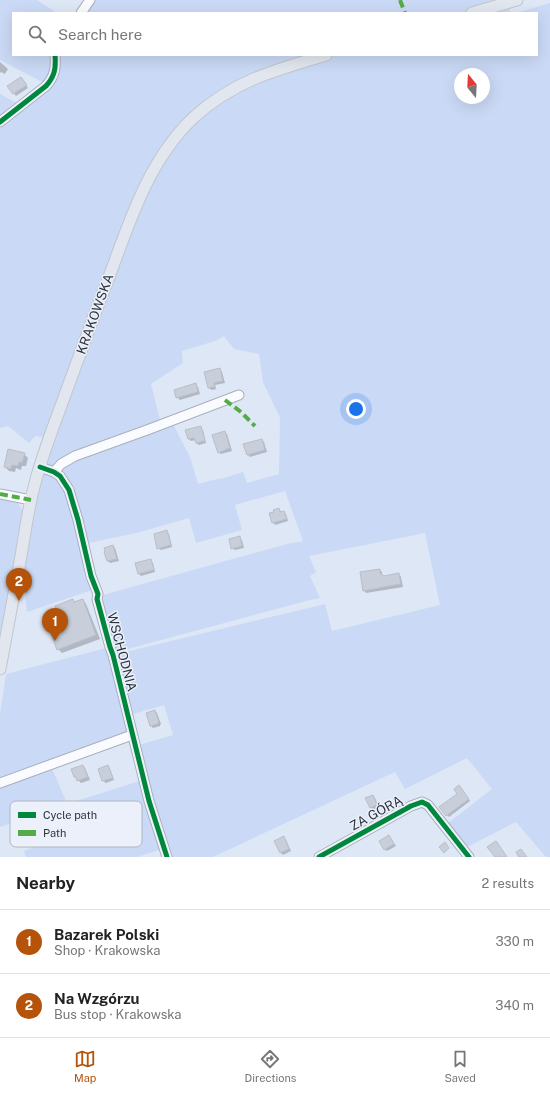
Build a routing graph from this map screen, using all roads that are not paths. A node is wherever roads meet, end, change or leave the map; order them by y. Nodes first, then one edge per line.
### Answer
1 (90, 0) edge
2 (517, 0) edge
3 (82, 12) edge
4 (475, 12) edge
5 (55, 56) edge
6 (323, 56) edge
7 (0, 122) edge
8 (239, 395) dead end
9 (40, 467) junction
10 (54, 472) junction
11 (0, 494) edge
12 (31, 500) junction
13 (0, 669) edge
14 (132, 735) junction
15 (0, 783) edge
16 (167, 857) edge
17 (319, 857) edge
18 (469, 857) edge

1 - 3 street
2 - 4 main road
5 - 7 street
6 - 9 main road, KRAKOWSKA
8 - 10 street
9 - 10 street, WSCHODNIA
9 - 12 main road, KRAKOWSKA
10 - 14 street, WSCHODNIA
11 - 12 street
12 - 13 main road, KRAKOWSKA
14 - 15 street
14 - 16 street, WSCHODNIA
17 - 18 street, ZA GÓRĄ

